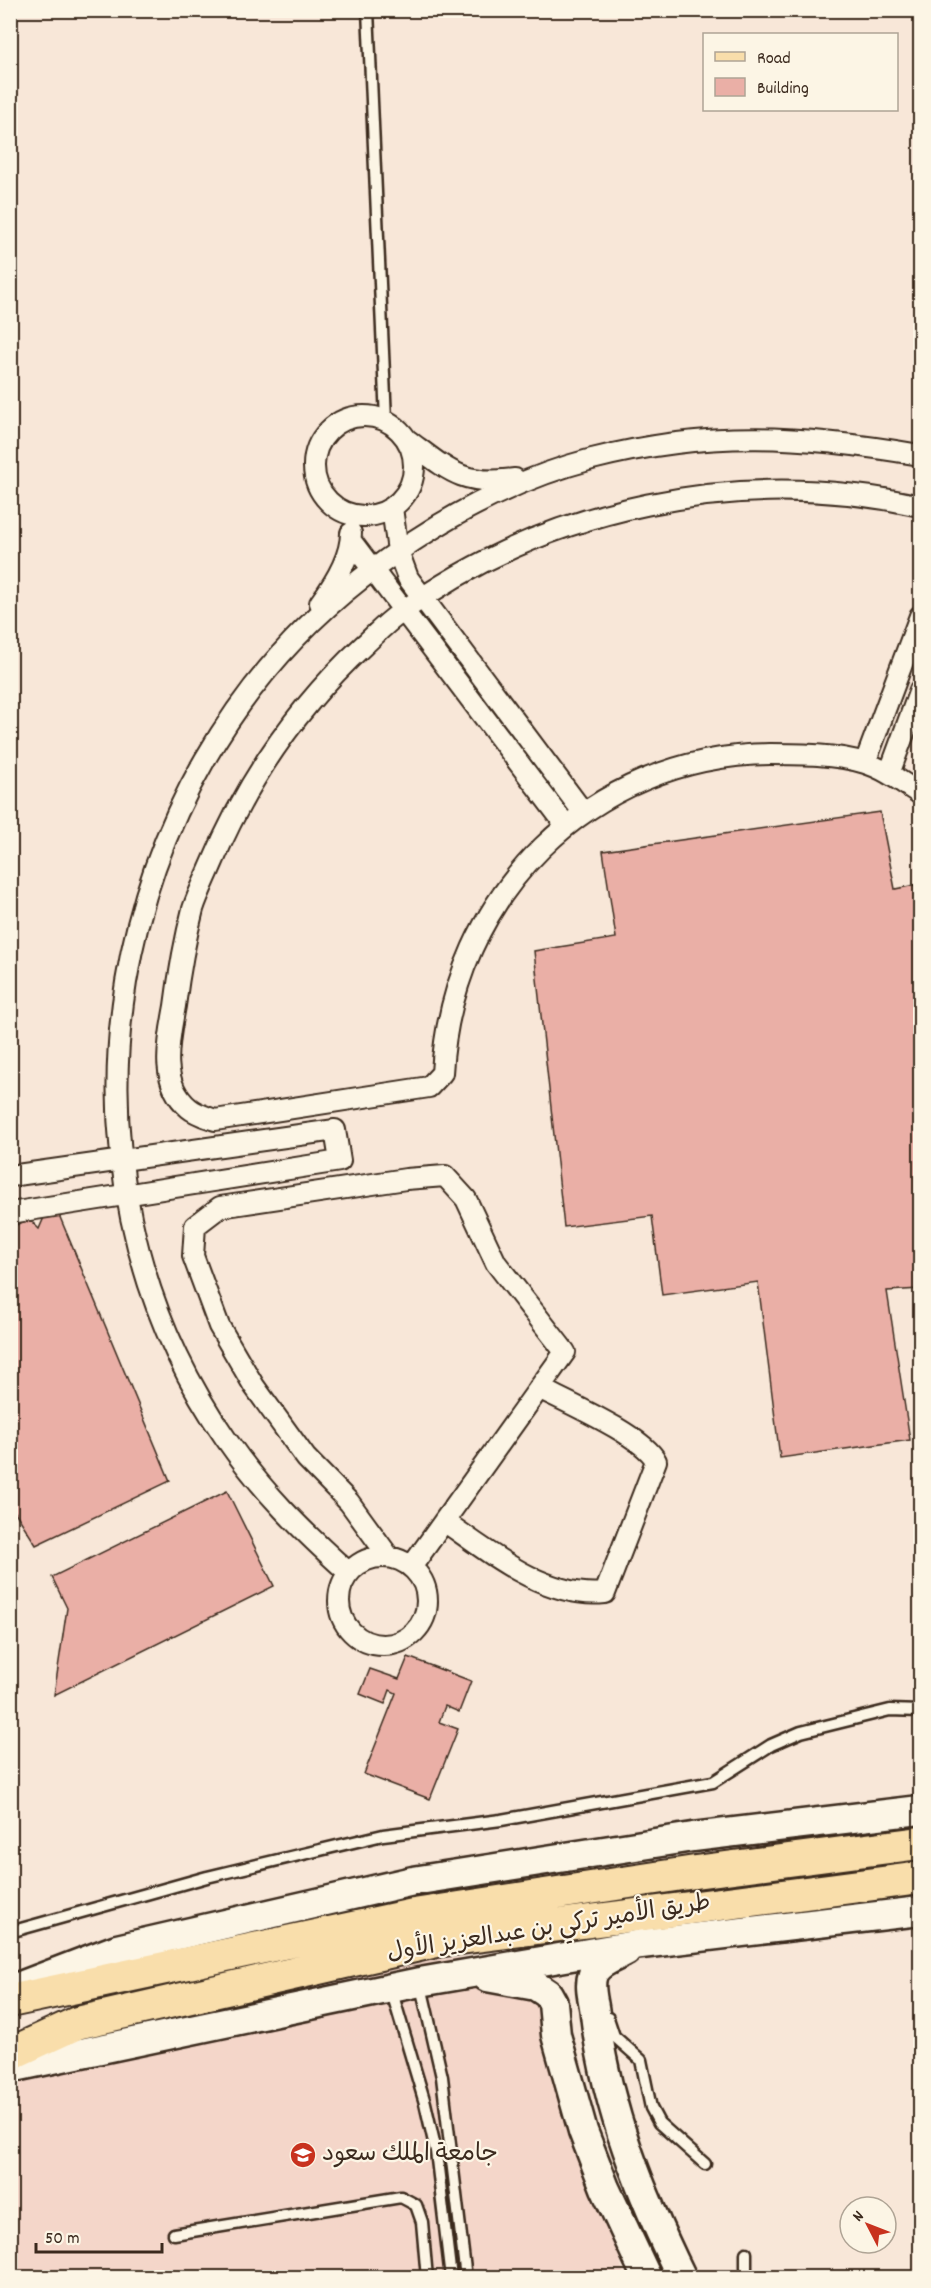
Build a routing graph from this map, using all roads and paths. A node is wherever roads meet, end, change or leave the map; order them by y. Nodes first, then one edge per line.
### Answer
1 (368, 10) edge
2 (386, 420) junction
3 (409, 441) junction
4 (921, 455) edge
5 (544, 475) junction
6 (921, 506) edge
7 (392, 508) junction
8 (352, 515) junction
9 (351, 541) junction
10 (398, 551) junction
11 (371, 571) junction
12 (423, 598) junction
13 (402, 612) junction
14 (921, 616) edge
15 (295, 638) junction
16 (921, 690) edge
17 (915, 725) edge
18 (865, 763) junction
19 (889, 774) junction
20 (921, 795) edge
21 (583, 812) junction
22 (565, 824) junction
23 (121, 1159) junction
24 (10, 1176) edge
25 (126, 1196) junction
26 (10, 1213) edge
27 (539, 1388) junction
28 (444, 1521) junction
29 (388, 1557) junction
30 (412, 1566) junction
31 (349, 1573) junction
32 (921, 1711) edge
33 (921, 1810) edge
34 (921, 1843) edge
35 (921, 1878) edge
36 (921, 1911) edge
37 (10, 1932) edge
38 (641, 1944) junction
39 (470, 1974) junction
40 (420, 1982) junction
41 (391, 1989) junction
42 (10, 1990) edge
43 (10, 2001) edge
44 (594, 2003) junction
45 (10, 2054) edge
46 (601, 2059) junction
47 (10, 2068) edge
48 (583, 2131) junction
49 (705, 2164) dead end
50 (174, 2234) dead end
51 (746, 2253) dead end
52 (427, 2277) edge
53 (451, 2277) edge
54 (466, 2277) edge
55 (646, 2277) edge
56 (682, 2277) edge
57 (746, 2277) edge

1 - 2 lane
2 - 3 street
2 - 8 street
3 - 5 street
3 - 7 street
4 - 5 street
5 - 10 street
6 - 12 street
7 - 8 street
7 - 10 street
8 - 9 street
9 - 11 street
9 - 15 street
10 - 11 street
10 - 12 street
11 - 13 street
11 - 15 street
12 - 13 street
12 - 21 street
13 - 22 street
13 - 22 street
14 - 18 street
15 - 23 street
16 - 17 street
17 - 19 street
18 - 19 street
18 - 21 street
19 - 20 street
21 - 22 street
23 - 24 street
23 - 25 street
23 - 25 street
25 - 26 street
25 - 31 street
27 - 28 street
27 - 28 street
27 - 29 street
28 - 30 street
29 - 30 street
29 - 31 street
30 - 31 street
32 - 37 lane
33 - 42 main road
34 - 43 main road, طريق الأمير تركي بن عبدالعزيز الأول
35 - 45 main road, طريق الأمير تركي بن عبدالعزيز الأول
36 - 38 main road
38 - 39 main road
38 - 44 main road
39 - 40 main road
39 - 48 main road
40 - 41 main road
40 - 54 lane
41 - 47 main road
41 - 53 lane
44 - 46 main road
44 - 49 lane
46 - 48 main road
46 - 56 main road
48 - 55 main road
50 - 52 lane
51 - 57 lane

